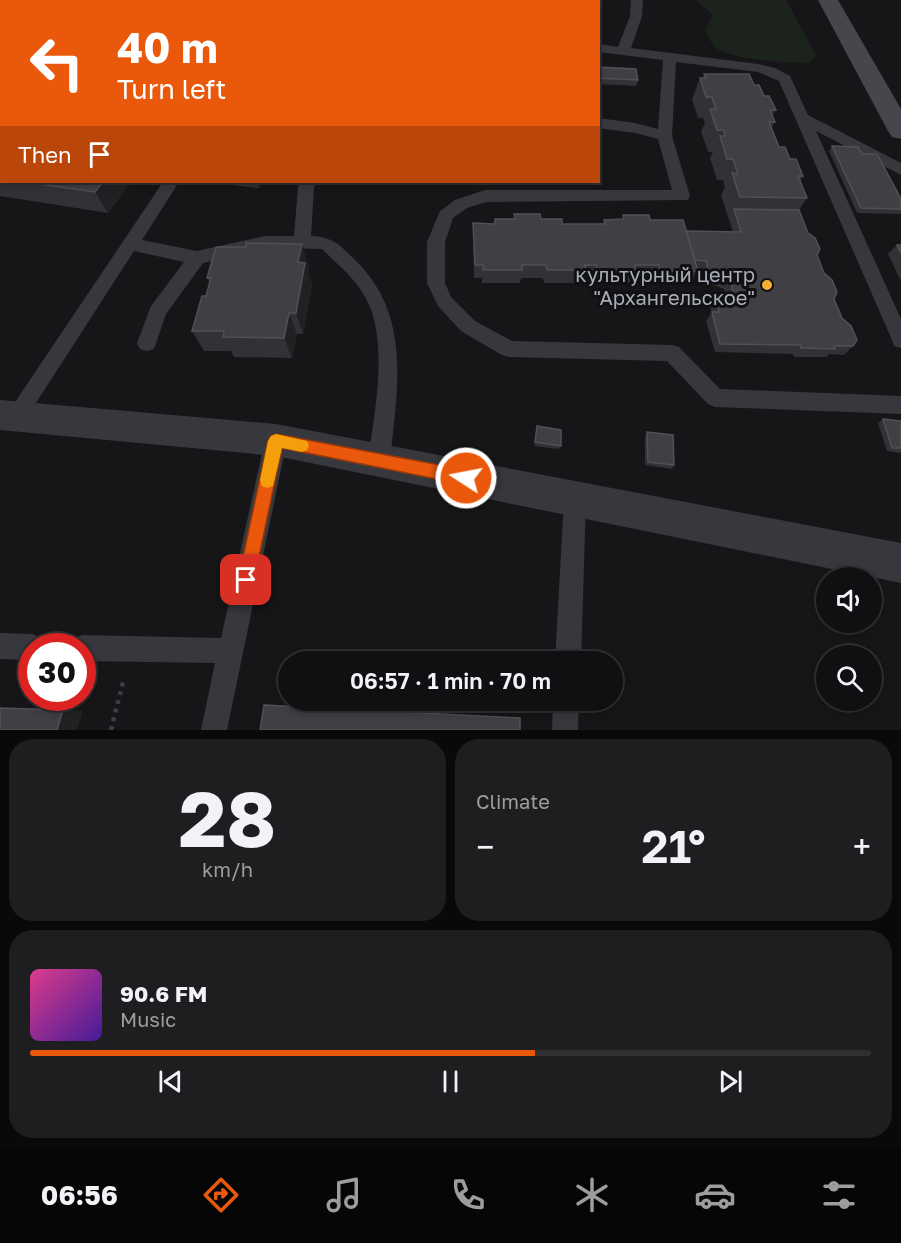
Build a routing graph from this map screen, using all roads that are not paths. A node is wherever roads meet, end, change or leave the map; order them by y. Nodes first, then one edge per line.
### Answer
1 (637, 0) edge
2 (828, 0) edge
3 (600, 48) edge
4 (623, 51) junction
5 (670, 57) junction
6 (802, 118) junction
7 (600, 123) edge
8 (901, 131) edge
9 (665, 136) junction
10 (901, 170) edge
11 (170, 183) edge
12 (308, 183) edge
13 (302, 243) junction
14 (130, 244) junction
15 (197, 258) junction
16 (901, 340) edge
17 (147, 343) dead end
18 (901, 405) edge
19 (8, 416) edge
20 (276, 441) junction
21 (379, 461) junction
22 (575, 499) junction
23 (901, 563) edge
24 (0, 646) edge
25 (18, 646) edge
26 (96, 648) edge
27 (231, 651) junction
28 (568, 651) edge
29 (566, 711) edge
30 (214, 730) edge
31 (565, 730) edge

1 - 4 lane
2 - 8 street
3 - 4 lane
4 - 5 lane
5 - 6 lane
5 - 9 lane
6 - 10 lane
6 - 16 lane
7 - 9 lane
9 - 18 lane
11 - 14 lane
12 - 13 lane
13 - 15 lane
13 - 21 lane
14 - 15 lane
14 - 19 lane
15 - 17 lane
19 - 20 street
20 - 21 street
20 - 27 lane
21 - 22 street
22 - 23 street
22 - 28 lane
24 - 25 lane
26 - 27 lane
27 - 30 lane
29 - 31 lane

